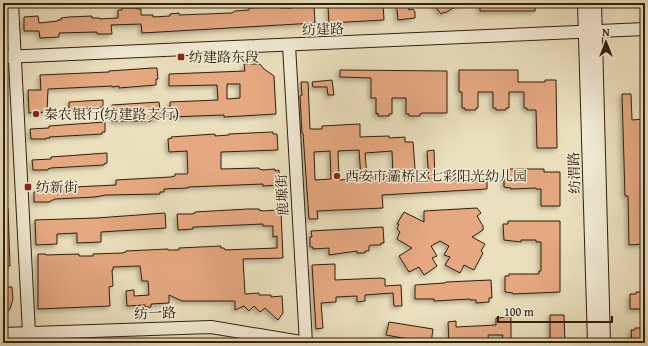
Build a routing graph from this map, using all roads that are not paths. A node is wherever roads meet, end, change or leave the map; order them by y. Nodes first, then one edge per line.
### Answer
1 (12, 3) edge
2 (584, 3) edge
3 (595, 3) edge
4 (645, 29) edge
5 (591, 32) junction
6 (289, 45) junction
7 (8, 56) edge
8 (3, 334) edge
9 (30, 338) edge
10 (306, 343) edge
11 (594, 343) edge
12 (604, 343) edge

1 - 7 street
2 - 5 street, 纺渭路
3 - 5 street, 纺渭路
4 - 5 street, 纺建路
5 - 6 street, 纺建路
5 - 11 street, 纺渭路
5 - 12 street, 纺渭路
6 - 7 street, 纺建路
6 - 10 street, 鹿塬街
7 - 9 street
8 - 9 street, 纺一路
9 - 10 street, 纺一路

